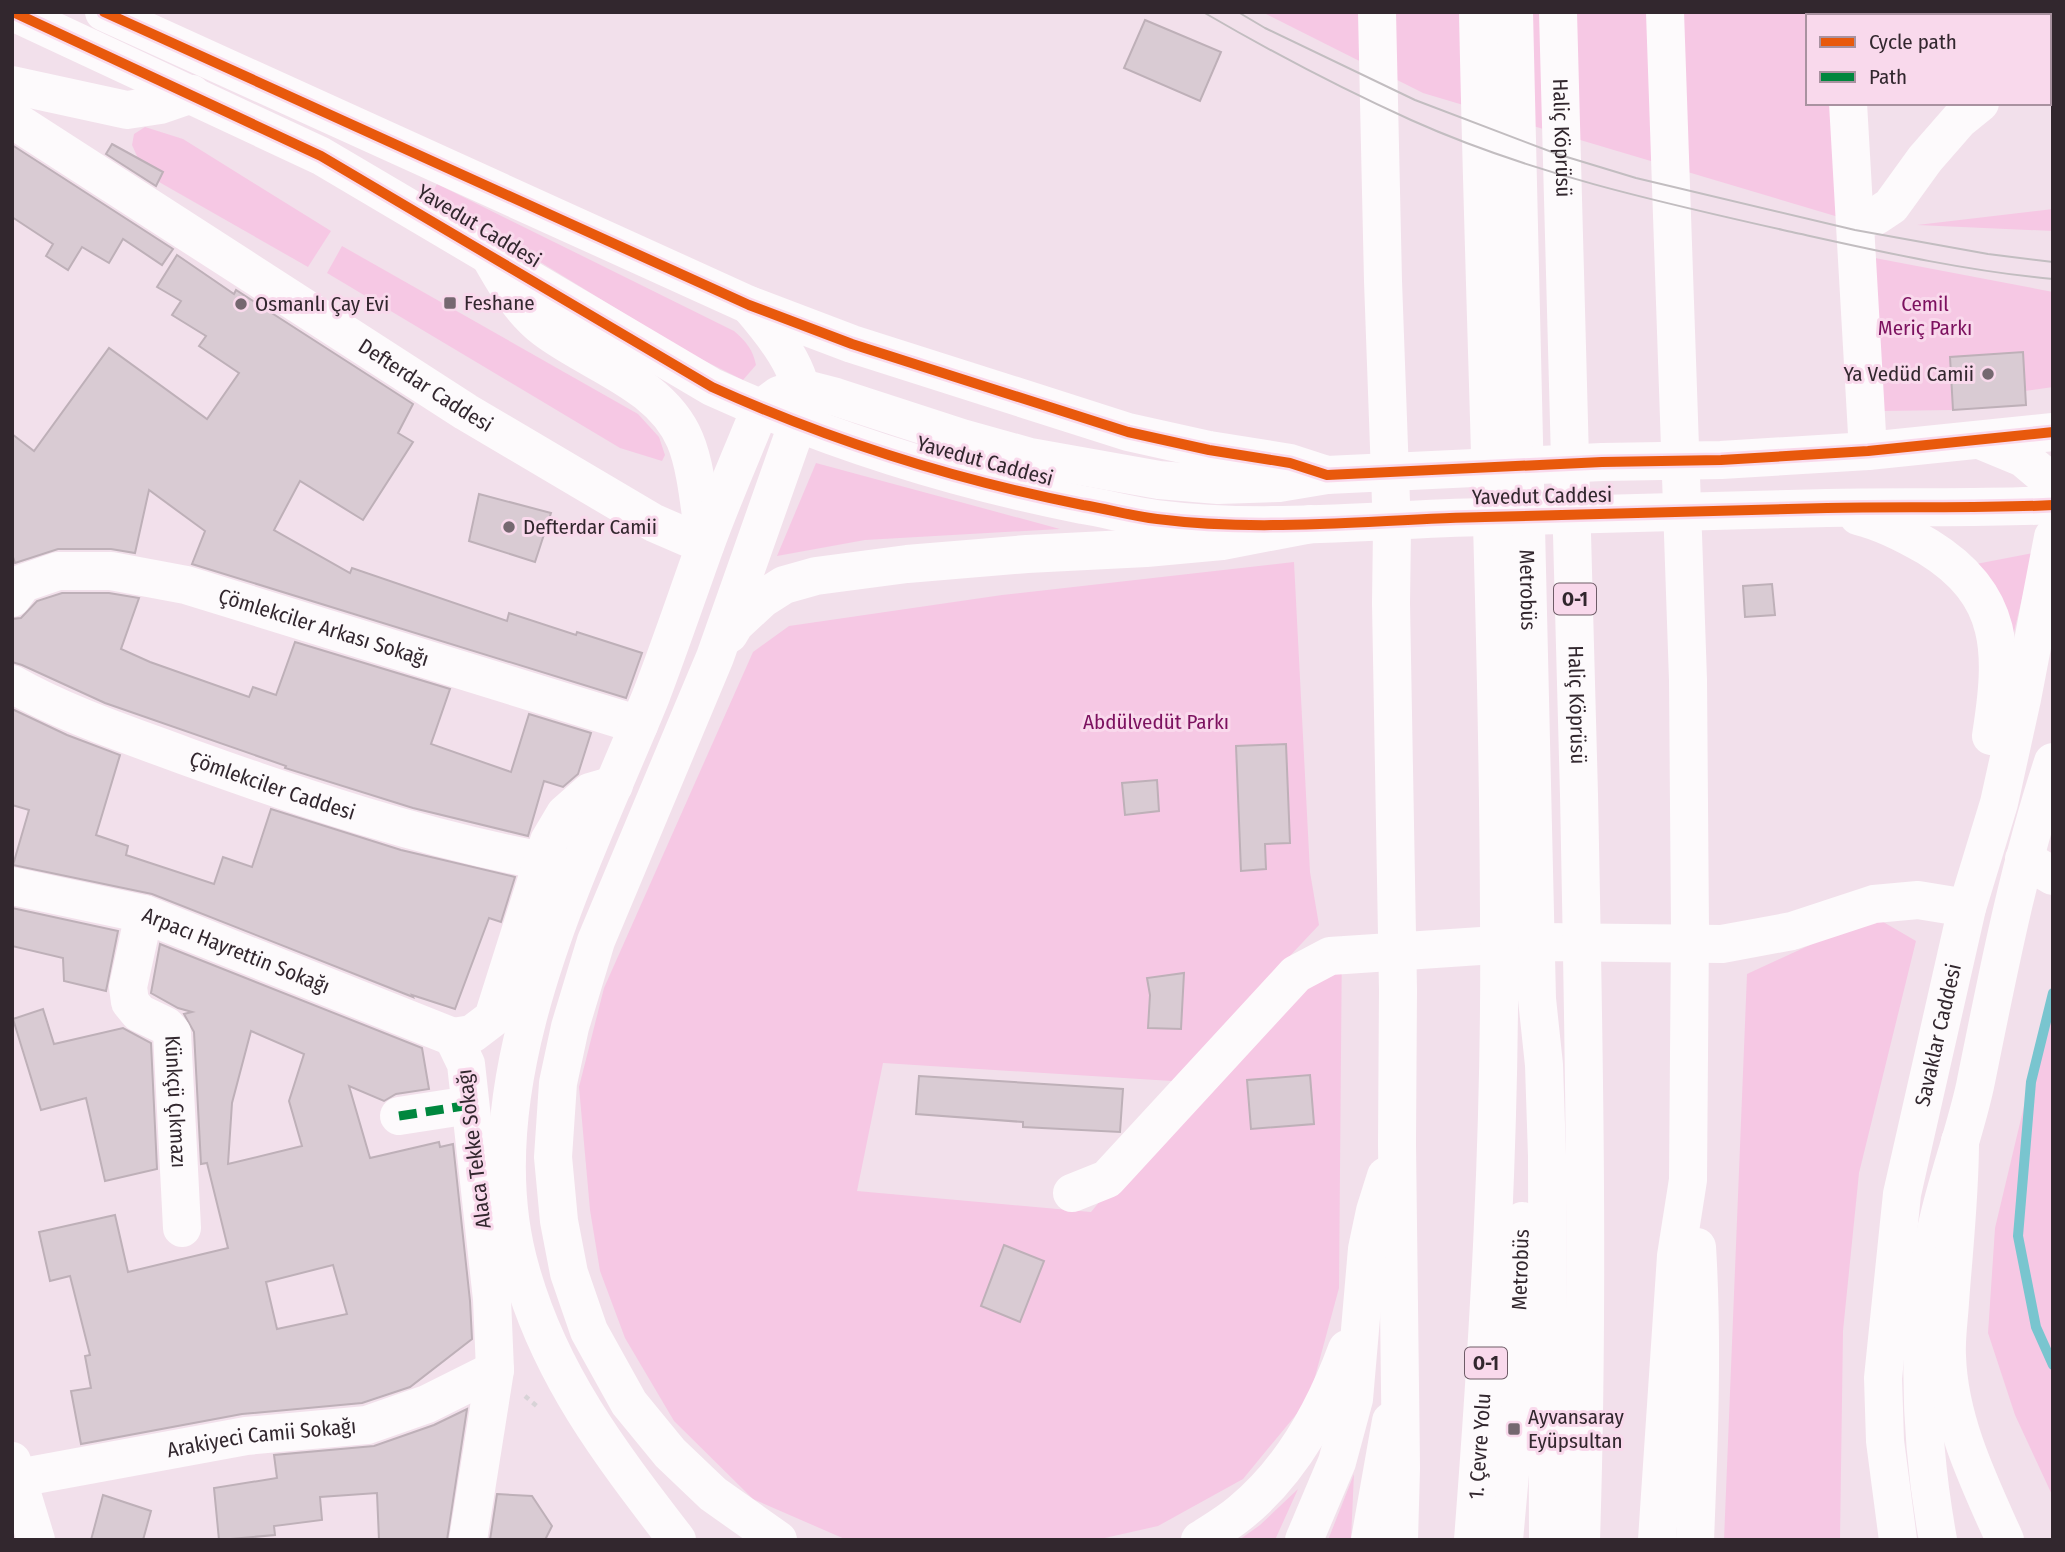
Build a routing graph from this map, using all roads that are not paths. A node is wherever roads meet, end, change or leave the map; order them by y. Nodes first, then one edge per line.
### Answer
1 (13, 12) edge
2 (104, 12) edge
3 (1377, 12) edge
4 (1478, 12) edge
5 (1514, 12) edge
6 (1558, 12) edge
7 (1665, 12) edge
8 (12, 85) edge
9 (192, 94) junction
10 (1848, 105) edge
11 (1978, 105) edge
12 (12, 119) edge
13 (1855, 219) junction
14 (488, 253) junction
15 (749, 306) junction
16 (800, 406) junction
17 (760, 409) junction
18 (2053, 432) edge
19 (1980, 440) junction
20 (1868, 450) junction
21 (1327, 475) junction
22 (2053, 483) edge
23 (2053, 505) edge
24 (1831, 508) junction
25 (1311, 524) junction
26 (2053, 537) edge
27 (705, 545) junction
28 (12, 598) edge
29 (715, 657) junction
30 (12, 684) edge
31 (639, 725) junction
32 (2053, 762) edge
33 (614, 785) junction
34 (2043, 807) edge
35 (543, 861) junction
36 (2039, 867) edge
37 (12, 886) edge
38 (1967, 908) junction
39 (144, 914) junction
40 (1538, 999) junction
41 (453, 1037) junction
42 (470, 1105) junction
43 (399, 1116) dead end
44 (1960, 1141) junction
45 (1397, 1144) junction
46 (1688, 1180) junction
47 (1072, 1194) dead end
48 (182, 1228) dead end
49 (1363, 1304) junction
50 (495, 1370) junction
51 (1399, 1381) junction
52 (15, 1470) edge
53 (36, 1540) edge
54 (468, 1540) edge
55 (677, 1540) edge
56 (778, 1540) edge
57 (1200, 1540) edge
58 (1304, 1540) edge
59 (1370, 1540) edge
60 (1399, 1540) edge
61 (1473, 1540) edge
62 (1504, 1540) edge
63 (1548, 1540) edge
64 (1581, 1540) edge
65 (1657, 1540) edge
66 (1695, 1540) edge
67 (1898, 1540) edge
68 (1938, 1540) edge
69 (2005, 1540) edge

1 - 9 main road, Yavedut Caddesi
2 - 15 main road, Yavedut Caddesi
3 - 45 main road
4 - 61 main road, 1. Çevre Yolu / O-1
5 - 40 main road, Metrobüs
6 - 64 main road, Haliç Köprüsü / O-1
7 - 46 main road
8 - 9 main road
9 - 14 main road, Yavedut Caddesi
10 - 13 main road
11 - 13 main road
12 - 27 main road, Defterdar Caddesi
13 - 20 main road
14 - 17 main road, Yavedut Caddesi
14 - 27 main road
15 - 16 main road
15 - 21 main road, Yavedut Caddesi
16 - 17 main road
16 - 21 main road
16 - 25 main road, Yavedut Caddesi
16 - 29 main road
17 - 27 main road
18 - 19 main road, Yavedut Caddesi
19 - 20 main road, Yavedut Caddesi
19 - 22 main road
20 - 21 main road, Yavedut Caddesi
23 - 24 main road, Yavedut Caddesi
24 - 25 main road, Yavedut Caddesi
24 - 38 main road
25 - 29 main road
26 - 38 main road, Savaklar Caddesi
27 - 31 main road
28 - 31 main road, Çömlekciler Arkası Sokağı
29 - 56 main road
30 - 35 main road, Çömlekciler Caddesi
31 - 33 main road
32 - 34 main road
33 - 35 main road
33 - 55 main road
34 - 36 main road
35 - 41 main road
36 - 44 main road
37 - 39 main road, Arpacı Hayrettin Sokağı
38 - 47 main road
38 - 67 main road, Savaklar Caddesi
39 - 41 main road, Arpacı Hayrettin Sokağı
39 - 48 main road, Künkçü Çıkmazı
40 - 62 main road, Metrobüs
40 - 63 main road, Metrobüs
41 - 42 main road, Alaca Tekke Sokağı
42 - 43 main road
42 - 50 main road, Alaca Tekke Sokağı
44 - 68 main road
44 - 69 main road
45 - 49 main road
45 - 51 main road
46 - 65 main road
46 - 66 main road
49 - 57 main road
49 - 58 main road
50 - 52 main road, Arakiyeci Camii Sokağı
50 - 54 main road, Alaca Tekke Sokağı
51 - 59 main road
51 - 60 main road
52 - 53 main road

